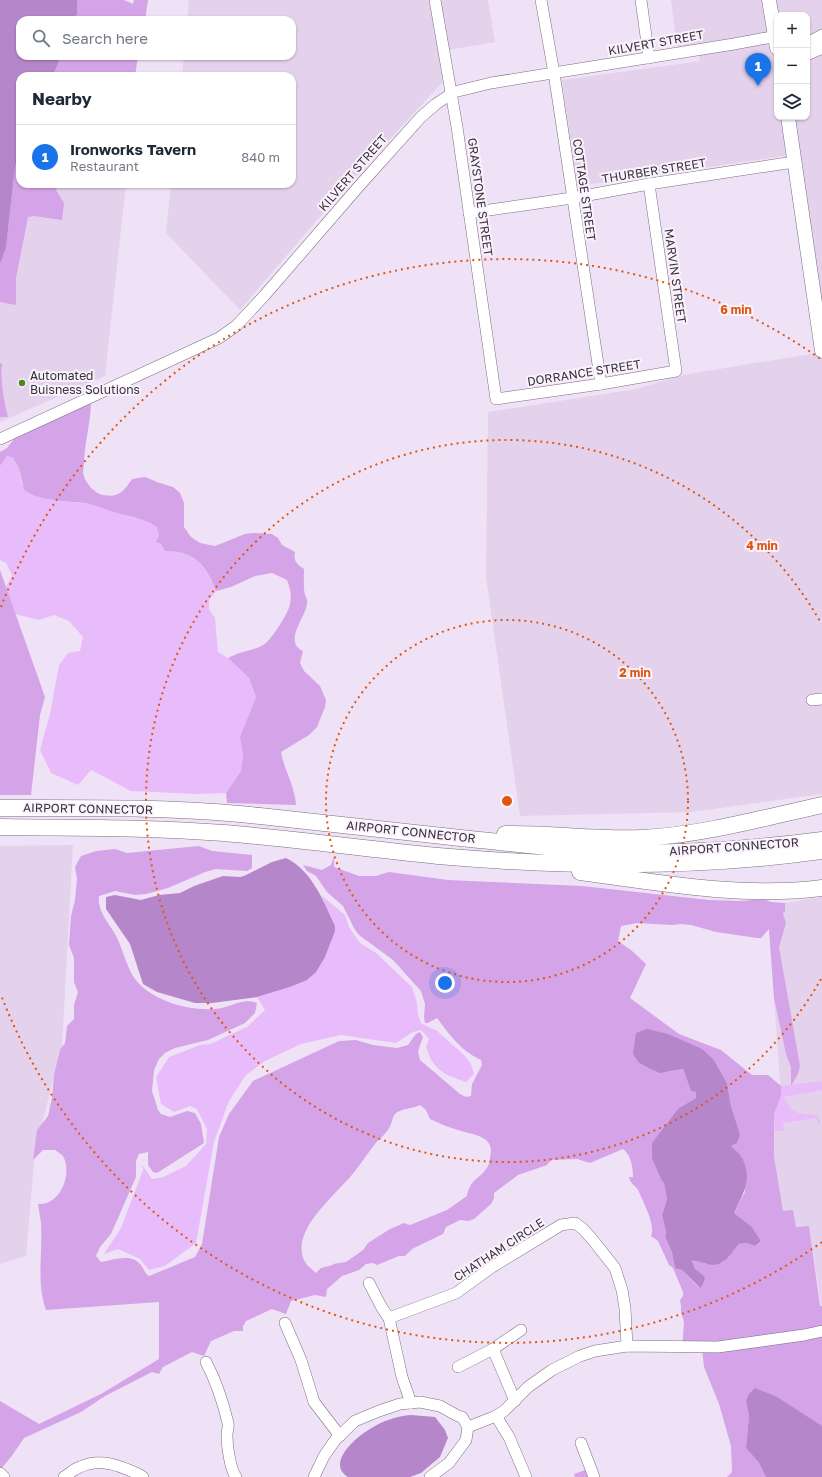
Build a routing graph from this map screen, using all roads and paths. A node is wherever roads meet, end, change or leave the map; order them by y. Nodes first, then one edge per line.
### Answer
1 (435, 0) edge
2 (541, 0) edge
3 (641, 0) edge
4 (769, 0) edge
5 (774, 29) edge
6 (774, 40) edge
7 (649, 58) junction
8 (554, 73) junction
9 (451, 94) junction
10 (788, 120) edge
11 (794, 162) junction
12 (649, 184) junction
13 (572, 198) junction
14 (470, 213) junction
15 (822, 351) edge
16 (676, 371) joint
17 (601, 384) junction
18 (496, 399) joint
19 (0, 438) edge
20 (822, 805) edge
21 (0, 808) edge
22 (0, 827) edge
23 (438, 835) junction
24 (822, 840) edge
25 (822, 851) edge
26 (496, 860) junction
27 (822, 888) edge
28 (369, 1283) dead end
29 (389, 1318) junction
30 (285, 1323) dead end
31 (521, 1330) dead end
32 (822, 1331) edge
33 (627, 1346) junction
34 (493, 1349) junction
35 (206, 1362) dead end
36 (458, 1367) dead end
37 (515, 1401) junction
38 (411, 1403) junction
39 (496, 1416) junction
40 (468, 1427) junction
41 (340, 1436) junction
42 (581, 1443) dead end
43 (0, 1473) edge
44 (4, 1477) edge
45 (64, 1477) edge
46 (143, 1477) edge
47 (236, 1477) edge
48 (314, 1477) edge
49 (430, 1477) edge
50 (526, 1477) edge
51 (594, 1477) edge

1 - 9 street, GRAYSTONE STREET
2 - 8 street, COTTAGE STREET
3 - 7 street
4 - 5 main road
6 - 7 street, KILVERT STREET
7 - 8 street, KILVERT STREET
8 - 9 street, KILVERT STREET
8 - 13 street, COTTAGE STREET
9 - 14 street, GRAYSTONE STREET
9 - 19 street, KILVERT STREET
10 - 11 main road
11 - 12 street, THURBER STREET
11 - 15 main road
12 - 13 street, THURBER STREET
12 - 16 street, MARVIN STREET
13 - 14 street, THURBER STREET
13 - 17 street, COTTAGE STREET
14 - 18 street, GRAYSTONE STREET
16 - 17 street, DORRANCE STREET
17 - 18 street, DORRANCE STREET
20 - 23 highway
21 - 23 highway, AIRPORT CONNECTOR
22 - 26 highway, AIRPORT CONNECTOR
23 - 24 highway, AIRPORT CONNECTOR
25 - 26 highway, AIRPORT CONNECTOR
26 - 27 highway
28 - 29 street
29 - 33 street, CHATHAM CIRCLE
29 - 38 street
30 - 41 street
31 - 34 street
32 - 33 street
33 - 37 street
34 - 36 street
34 - 37 street
35 - 47 street
37 - 39 street
38 - 40 street
38 - 41 street
39 - 40 street
39 - 50 street
40 - 49 street
41 - 48 street
42 - 51 street
43 - 44 street
45 - 46 street

